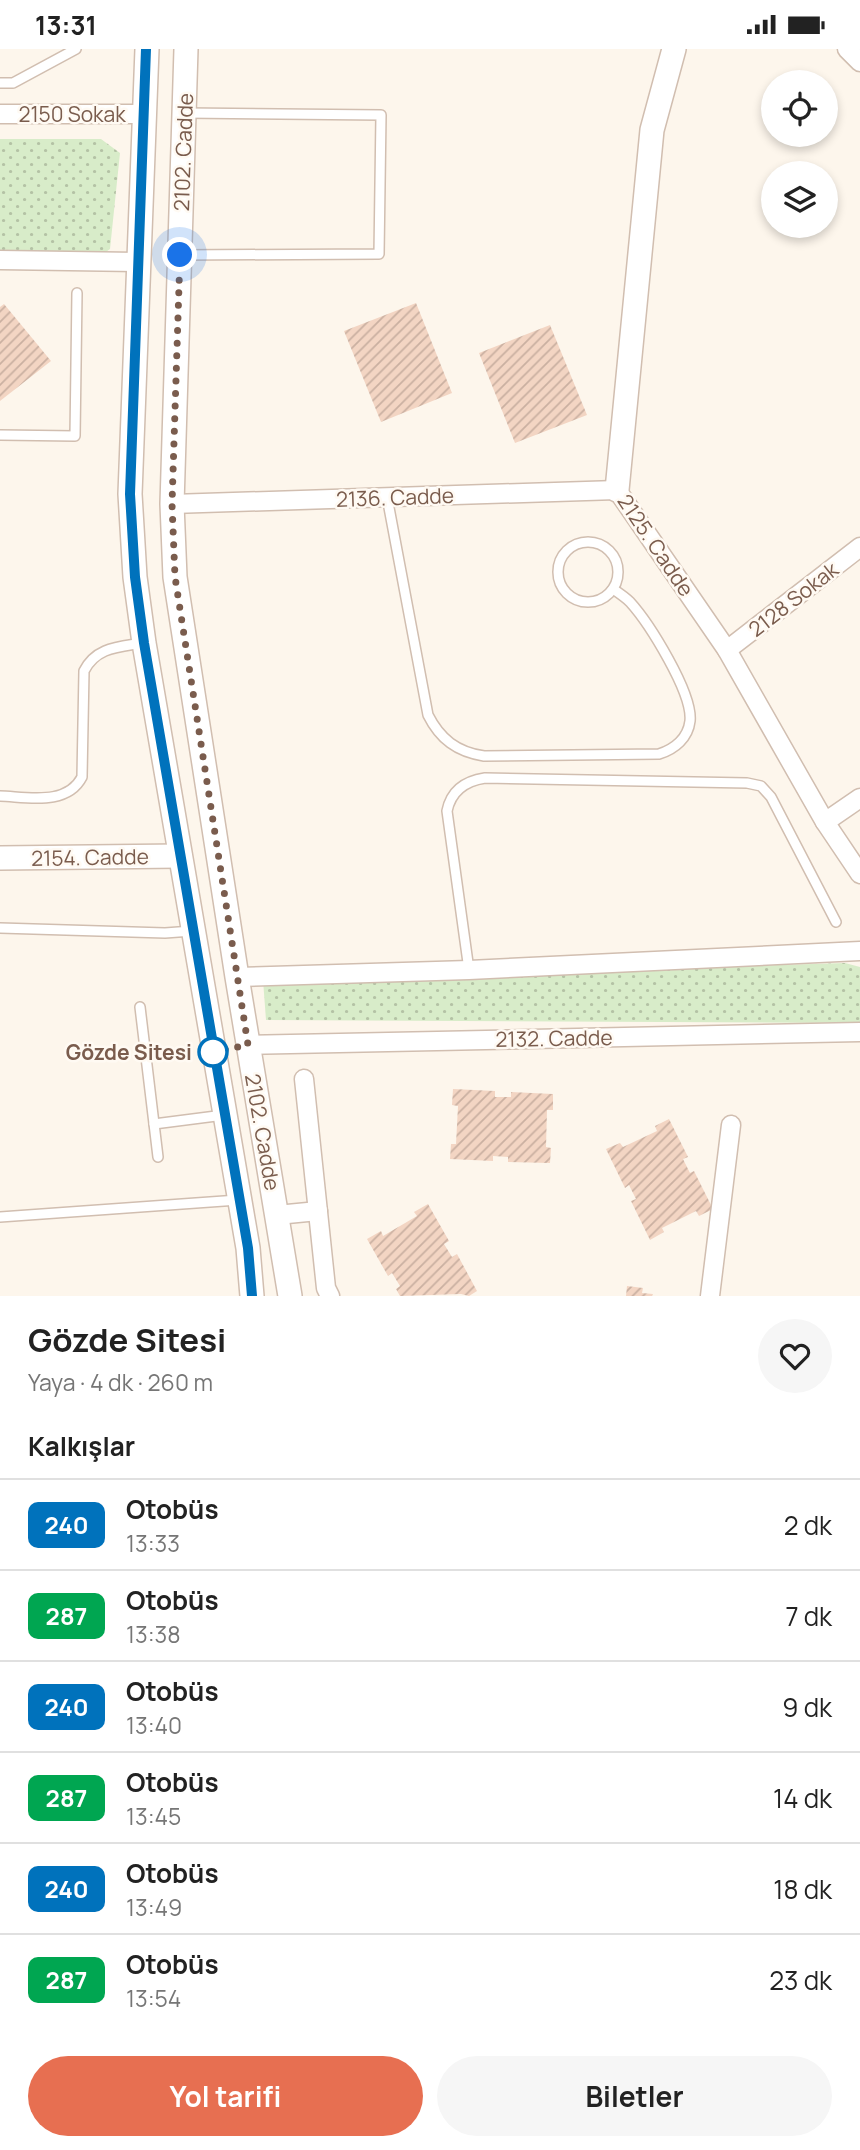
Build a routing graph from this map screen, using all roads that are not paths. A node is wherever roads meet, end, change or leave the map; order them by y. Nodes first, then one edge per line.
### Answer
1 (76, 49) edge
2 (146, 49) edge
3 (186, 49) edge
4 (674, 49) edge
5 (847, 49) edge
6 (860, 62) edge
7 (0, 83) edge
8 (184, 113) junction
9 (0, 114) edge
10 (144, 114) junction
11 (180, 255) junction
12 (0, 260) edge
13 (137, 262) junction
14 (77, 293) dead end
15 (0, 435) edge
16 (617, 490) junction
17 (387, 497) junction
18 (172, 504) junction
19 (860, 547) edge
20 (613, 589) junction
21 (144, 643) junction
22 (727, 650) junction
23 (0, 796) edge
24 (860, 798) edge
25 (825, 823) junction
26 (180, 856) junction
27 (0, 858) edge
28 (860, 874) edge
29 (836, 922) dead end
30 (0, 927) edge
31 (193, 931) junction
32 (860, 951) edge
33 (469, 970) junction
34 (237, 977) junction
35 (140, 1007) dead end
36 (860, 1032) edge
37 (248, 1045) junction
38 (304, 1079) dead end
39 (224, 1115) junction
40 (154, 1124) junction
41 (731, 1125) dead end
42 (158, 1157) dead end
43 (240, 1200) junction
44 (318, 1211) junction
45 (277, 1215) junction
46 (0, 1217) edge
47 (252, 1296) edge
48 (290, 1296) edge
49 (330, 1296) edge
50 (710, 1296) edge

1 - 7 lane
2 - 10 street, 2102. Cadde
3 - 8 street, 2102. Cadde
4 - 16 street, 2125. Cadde
5 - 6 street
8 - 11 street, 2102. Cadde
8 - 11 lane
9 - 10 street, 2150 Sokak
10 - 13 street, 2102. Cadde
11 - 18 street, 2102. Cadde
12 - 13 street
13 - 21 street, 2102. Cadde
14 - 15 lane
16 - 17 street, 2136. Cadde
16 - 22 street, 2125. Cadde
17 - 18 street, 2136. Cadde
17 - 20 lane
18 - 34 street, 2102. Cadde
19 - 22 street, 2128 Sokak
20 - 20 lane
21 - 23 lane
21 - 26 street, 2102. Cadde
22 - 25 street, 2125. Cadde
24 - 25 street
25 - 28 street, 2125. Cadde
26 - 27 street, 2154. Cadde
26 - 31 street, 2102. Cadde
29 - 33 lane
30 - 31 lane
31 - 39 street, 2102. Cadde
32 - 33 street
33 - 34 street
34 - 37 street, 2102. Cadde
35 - 40 lane
36 - 37 street, 2132. Cadde
37 - 45 street, 2102. Cadde
38 - 44 street
39 - 40 lane
39 - 43 street, 2102. Cadde
40 - 42 lane
41 - 50 street
43 - 46 lane
43 - 47 street, 2102. Cadde
44 - 45 street
44 - 49 street
45 - 48 street, 2102. Cadde

